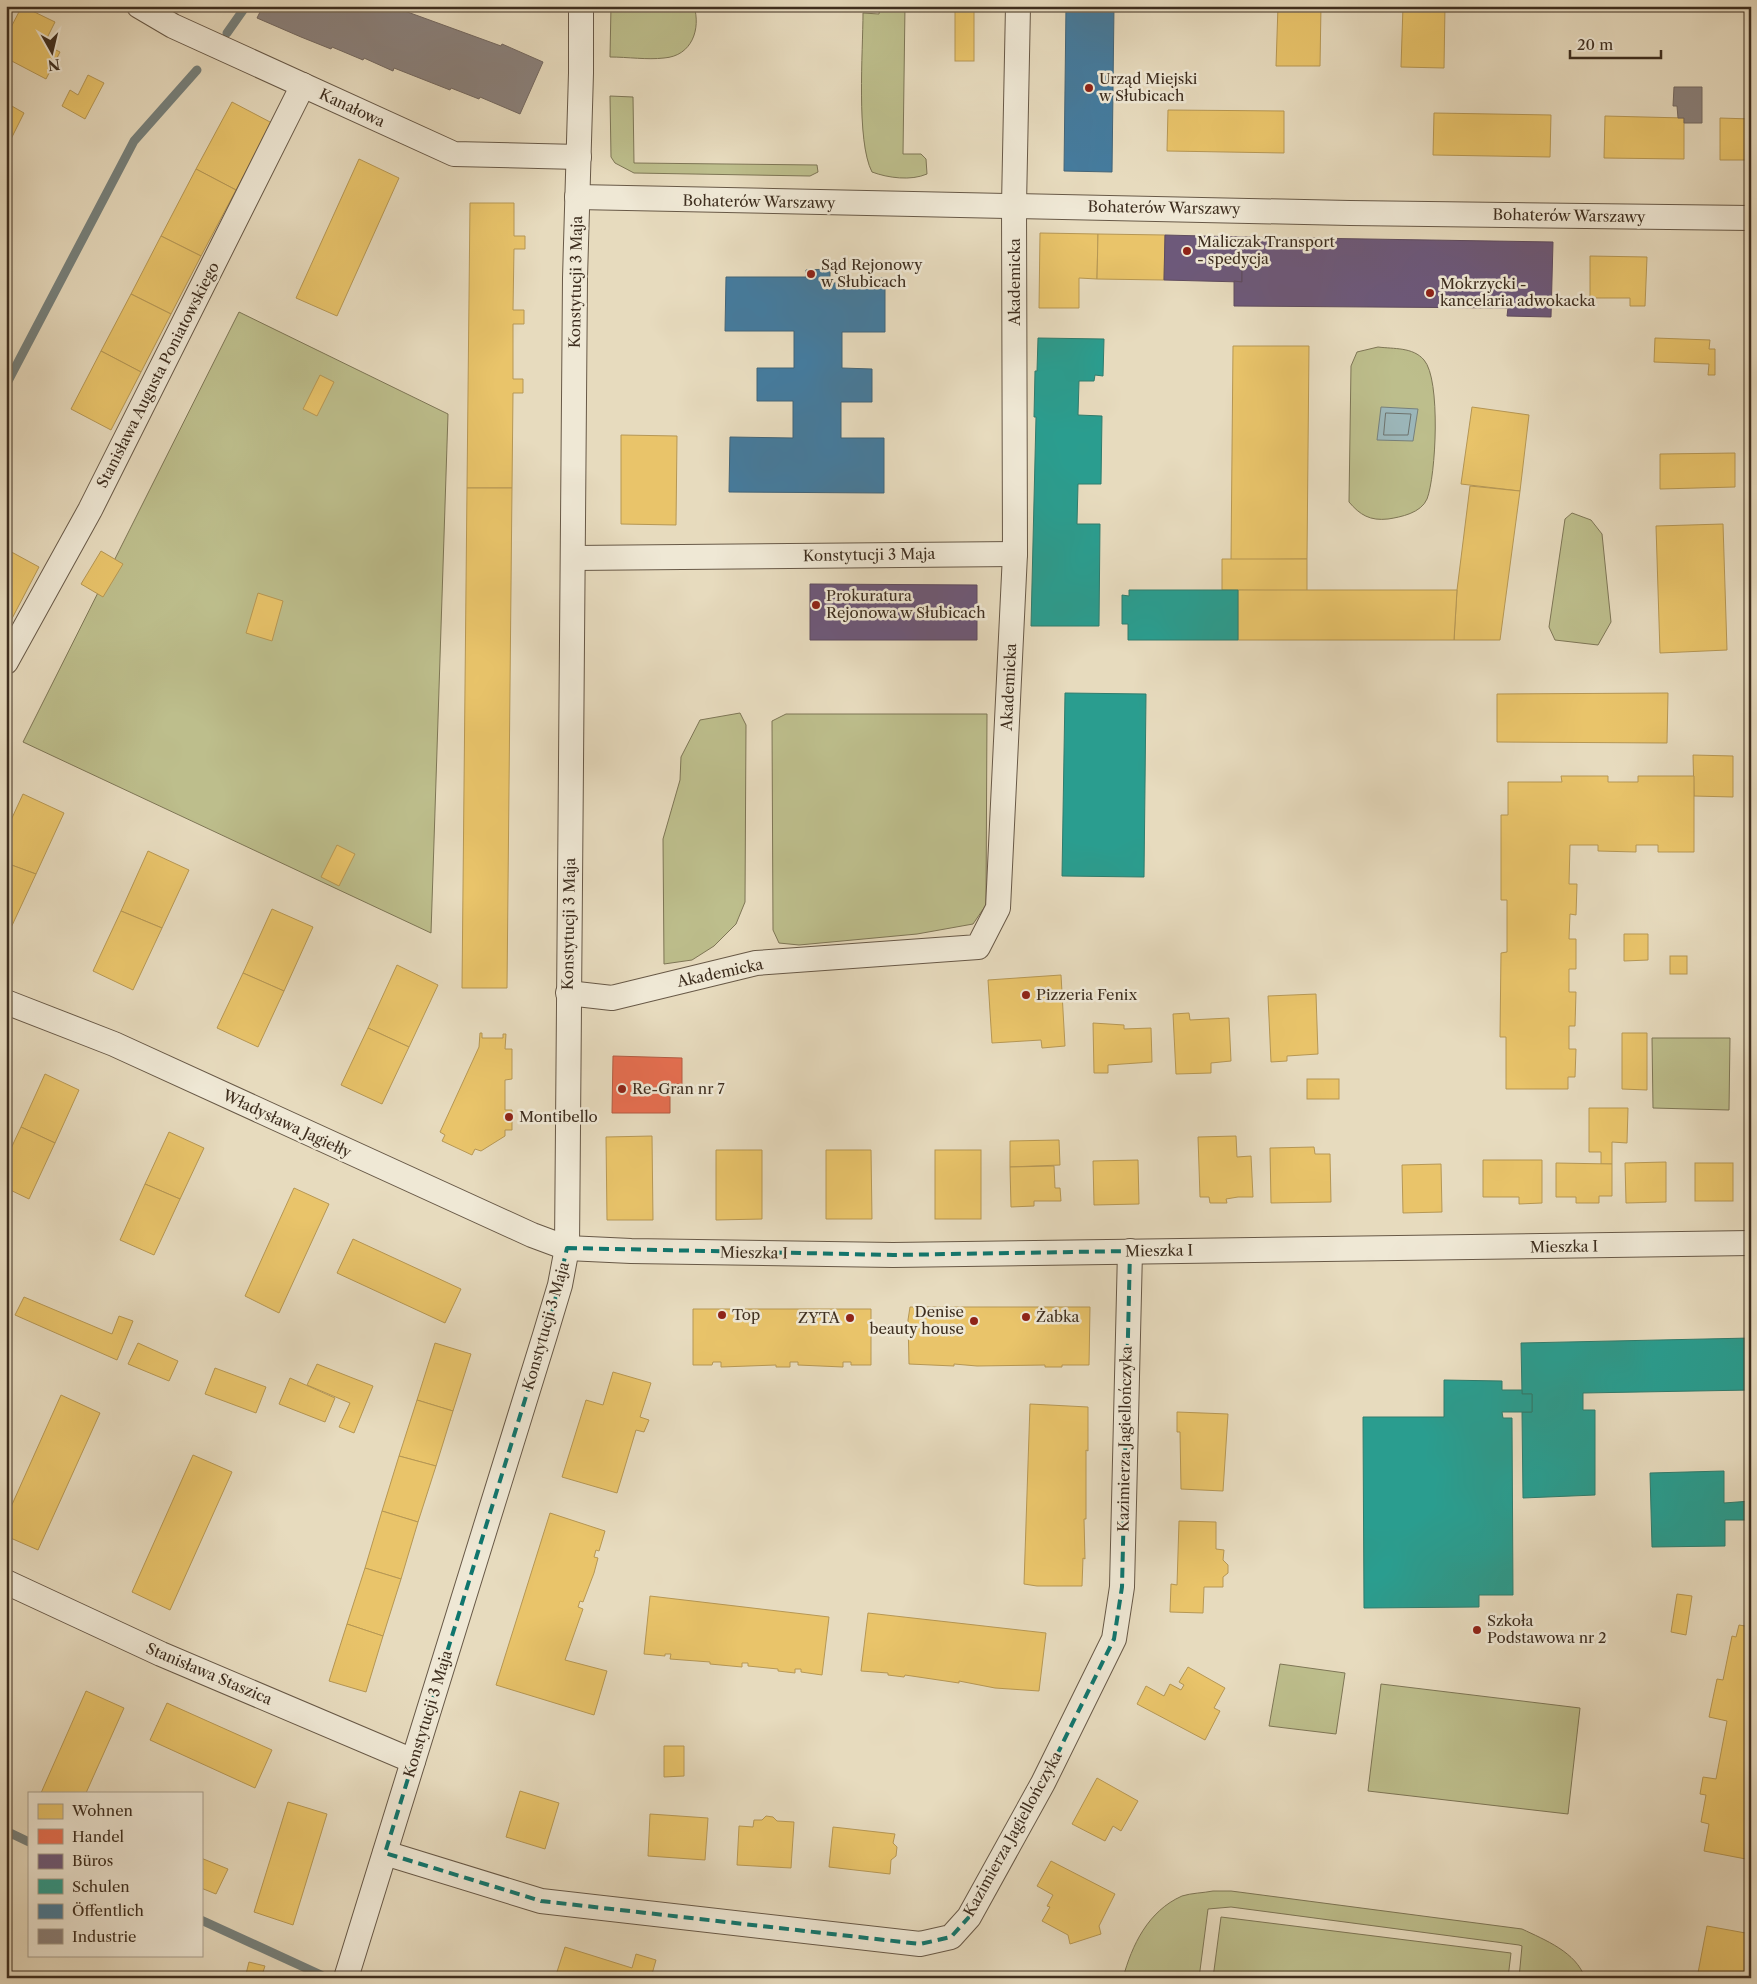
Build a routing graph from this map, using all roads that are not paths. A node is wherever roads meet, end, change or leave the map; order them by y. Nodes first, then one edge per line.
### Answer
1 (139, 6) edge
2 (581, 6) edge
3 (1018, 6) edge
4 (303, 85) junction
5 (579, 157) junction
6 (578, 197) junction
7 (1014, 205) junction
8 (1751, 218) edge
9 (1015, 554) junction
10 (573, 558) junction
11 (6, 662) edge
12 (568, 993) junction
13 (6, 1002) edge
14 (1751, 1244) edge
15 (567, 1248) junction
16 (1130, 1251) junction
17 (6, 1582) edge
18 (413, 1761) junction
19 (385, 1853) junction
20 (346, 1978) edge

1 - 4 street, Kanałowa
2 - 5 street, Konstytucji 3 Maja
3 - 7 street, Akademicka
4 - 5 street, Kanałowa
4 - 11 street, Stanisława Augusta Poniatowskiego
5 - 6 street, Konstytucji 3 Maja
6 - 7 street, Bohaterów Warszawy
6 - 10 street, Konstytucji 3 Maja
7 - 8 street, Bohaterów Warszawy
7 - 9 street, Akademicka
9 - 10 street, Konstytucji 3 Maja
9 - 12 street, Akademicka
10 - 12 street, Konstytucji 3 Maja
12 - 15 street, Konstytucji 3 Maja
13 - 15 street, Władysława Jagiełły
14 - 16 street, Mieszka I
15 - 16 street, Mieszka I
15 - 18 street, Konstytucji 3 Maja
16 - 19 street, Kazimierza Jagiellończyka
17 - 18 street, Stanisława Staszica
18 - 19 street, Konstytucji 3 Maja
19 - 20 street, Konstytucji 3 Maja

